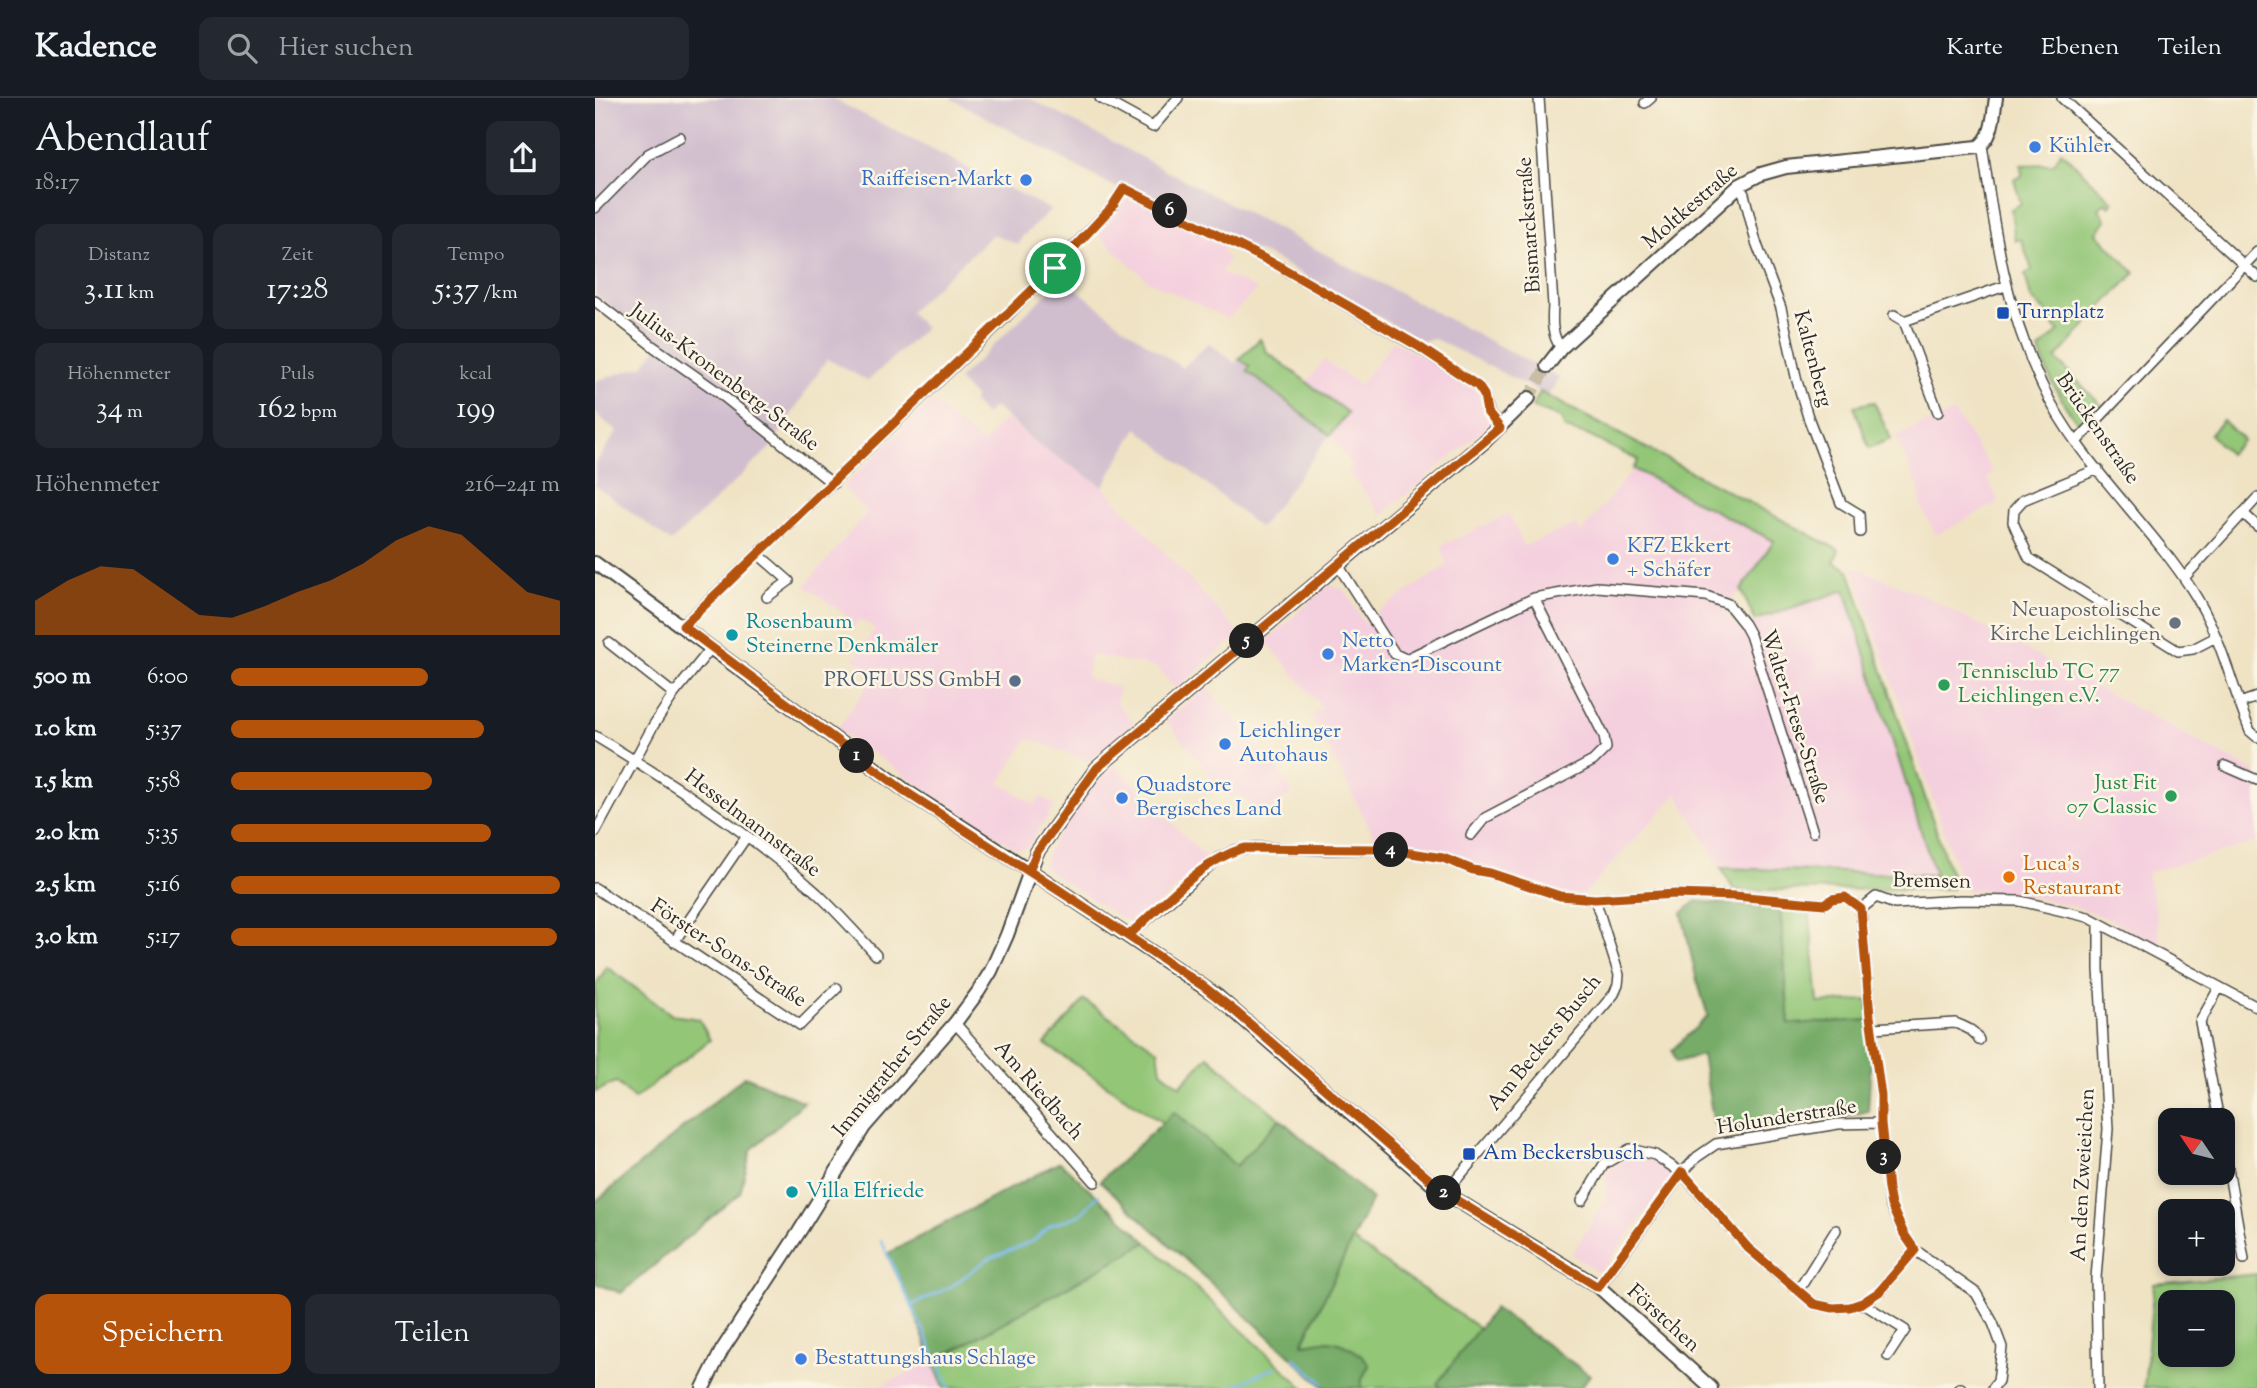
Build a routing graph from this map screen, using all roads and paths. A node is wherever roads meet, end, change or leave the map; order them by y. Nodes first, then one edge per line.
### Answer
1 (1100, 98) edge
2 (1168, 98) edge
3 (1178, 98) edge
4 (1539, 98) edge
5 (1996, 98) edge
6 (2062, 98) edge
7 (1153, 127) junction
8 (680, 137) dead end
9 (1982, 145) junction
10 (1739, 186) junction
11 (595, 208) edge
12 (2257, 252) edge
13 (2244, 265) junction
14 (2257, 277) edge
15 (2005, 286) junction
16 (595, 300) edge
17 (1894, 315) dead end
18 (1904, 321) junction
19 (1561, 348) junction
20 (1547, 366) tunnel mouth
21 (1529, 398) tunnel mouth
22 (1938, 412) dead end
23 (1500, 428) junction
24 (2077, 441) junction
25 (2098, 469) junction
26 (833, 484) junction
27 (2257, 498) edge
28 (2243, 513) junction
29 (2257, 526) edge
30 (1860, 532) dead end
31 (758, 554) junction
32 (595, 562) edge
33 (1338, 565) junction
34 (2184, 578) junction
35 (767, 597) dead end
36 (1534, 598) junction
37 (683, 626) junction
38 (2217, 637) junction
39 (610, 643) dead end
40 (712, 647) junction
41 (674, 694) junction
42 (2257, 697) edge
43 (2240, 703) junction
44 (595, 736) edge
45 (2257, 737) edge
46 (634, 760) junction
47 (2225, 766) dead end
48 (2257, 780) edge
49 (1813, 832) dead end
50 (595, 833) edge
51 (1471, 835) dead end
52 (747, 836) junction
53 (1029, 870) junction
54 (595, 888) edge
55 (1595, 899) junction
56 (1861, 909) junction
57 (2099, 923) junction
58 (1128, 936) junction
59 (674, 942) junction
60 (876, 955) dead end
61 (837, 988) dead end
62 (2218, 988) junction
63 (2257, 1007) edge
64 (955, 1023) junction
65 (1873, 1028) junction
66 (1979, 1040) dead end
67 (2216, 1108) edge
68 (1881, 1123) junction
69 (1682, 1172) junction
70 (1095, 1182) dead end
71 (2231, 1185) edge
72 (1445, 1193) junction
73 (1582, 1201) dead end
74 (1836, 1230) dead end
75 (1915, 1250) junction
76 (2244, 1259) dead end
77 (1598, 1287) junction
78 (1798, 1291) junction
79 (1862, 1303) junction
80 (1888, 1356) dead end
81 (703, 1388) edge
82 (1711, 1388) edge
83 (1993, 1388) edge
84 (2098, 1388) edge

1 - 7 street
2 - 7 street
3 - 7 street
4 - 19 street, Bismarckstraße
5 - 9 street, Brückenstraße
6 - 13 street
8 - 11 street
9 - 10 street, Moltkestraße
9 - 15 street, Brückenstraße
10 - 19 street, Moltkestraße
10 - 30 street, Kaltenberg
12 - 13 street
13 - 14 street
13 - 24 street
15 - 18 street
15 - 24 street, Brückenstraße
16 - 26 street, Julius-Kronenberg-Straße
17 - 18 street
18 - 22 street
19 - 20 street, Moltkestraße
21 - 23 street
23 - 26 street
23 - 33 street
24 - 25 street, Brückenstraße
25 - 34 street, Brückenstraße
25 - 38 street
26 - 31 street
27 - 28 street
28 - 29 street
28 - 34 street
31 - 35 street
31 - 37 street
32 - 37 street, Förstchen
33 - 36 street, Walter-Frese-Straße
33 - 53 street
34 - 38 street, Brückenstraße
36 - 49 street, Walter-Frese-Straße
36 - 51 street
37 - 40 street, Förstchen
38 - 43 street, Brückenstraße
39 - 41 street
40 - 41 street
40 - 53 street, Förstchen
41 - 46 street
42 - 43 street
43 - 45 street, Brückenstraße
44 - 46 street, Hesselmannstraße
46 - 50 street
46 - 52 street, Hesselmannstraße
47 - 48 street
52 - 59 street
52 - 60 street, Hesselmannstraße
53 - 58 street, Förstchen
53 - 64 street, Immigrather Straße
54 - 59 street, Förster-Sons-Straße
55 - 56 street, Bremsen
55 - 58 street, Bremsen
55 - 72 street, Am Beckers Busch
56 - 57 street, Bremsen
56 - 65 street
57 - 62 street, Bremsen
57 - 84 street, An den Zweieichen
58 - 72 street, Förstchen
59 - 61 street, Förster-Sons-Straße
62 - 63 street, Bremsen
62 - 67 street
64 - 70 street, Am Riedbach
64 - 81 street, Immigrather Straße
65 - 66 street
65 - 68 street
68 - 69 street, Holunderstraße
68 - 75 street
69 - 73 street
69 - 77 street, Holunderstraße
69 - 78 street
71 - 76 street
72 - 77 street, Förstchen
74 - 78 street
75 - 79 street
75 - 83 street
77 - 82 street, Förstchen
78 - 79 street
79 - 80 street

